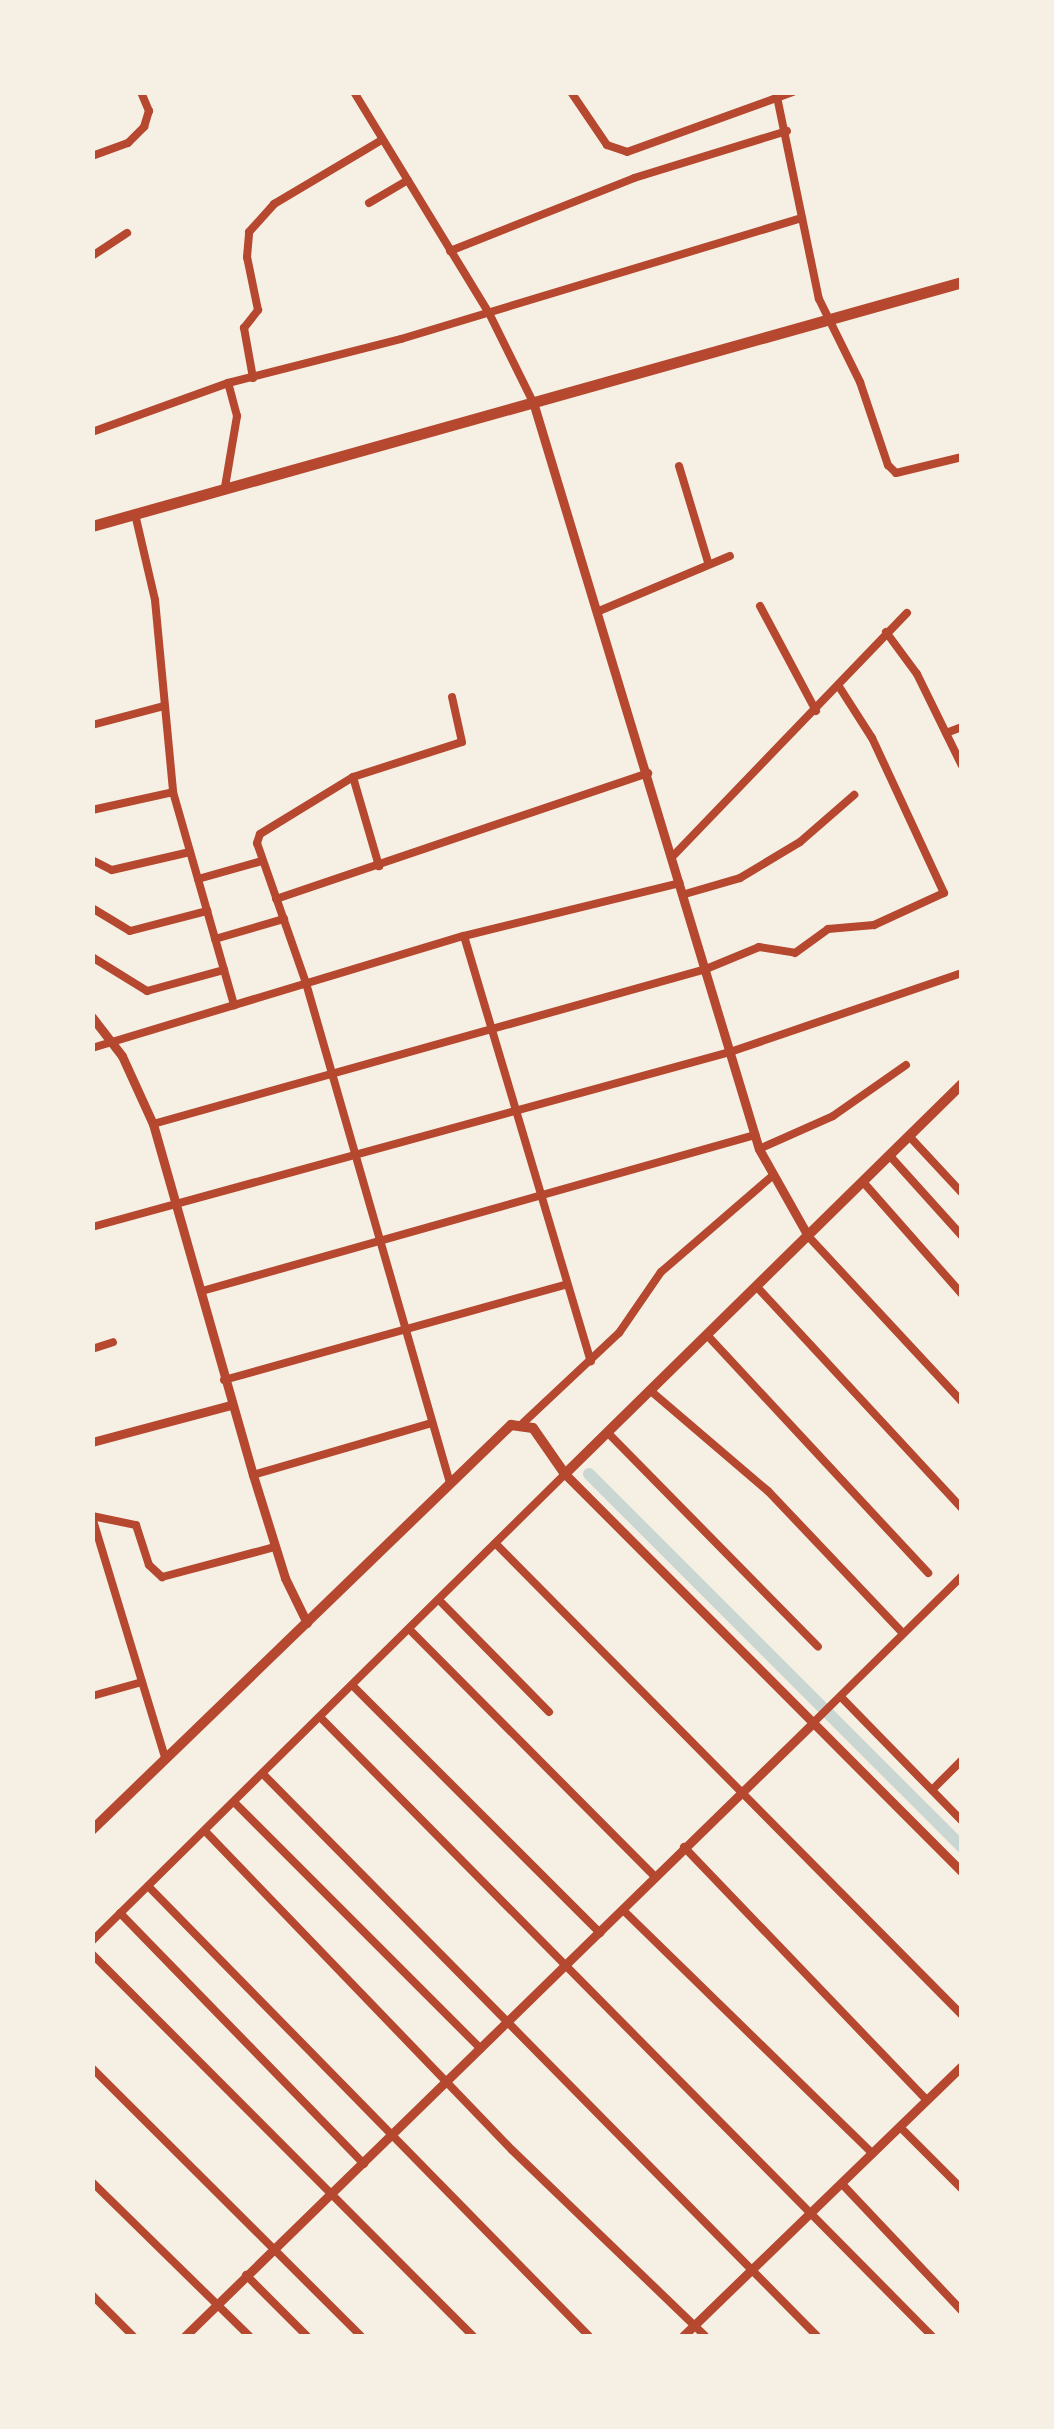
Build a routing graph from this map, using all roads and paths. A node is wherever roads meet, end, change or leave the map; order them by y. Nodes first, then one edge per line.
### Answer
1 (141, 92) edge
2 (354, 92) edge
3 (571, 92) edge
4 (793, 92) edge
5 (777, 96) edge
6 (786, 131) junction
7 (382, 140) junction
8 (92, 156) edge
9 (408, 180) junction
10 (369, 203) dead end
11 (802, 218) junction
12 (127, 233) dead end
13 (450, 251) junction
14 (92, 256) edge
15 (962, 282) edge
16 (489, 313) junction
17 (828, 316) junction
18 (253, 378) junction
19 (228, 384) junction
20 (532, 402) junction
21 (92, 432) edge
22 (962, 457) edge
23 (679, 466) dead end
24 (225, 487) junction
25 (135, 514) junction
26 (92, 526) edge
27 (730, 556) dead end
28 (708, 562) junction
29 (760, 606) dead end
30 (599, 611) junction
31 (907, 612) dead end
32 (886, 632) junction
33 (840, 688) junction
34 (452, 696) dead end
35 (164, 706) junction
36 (816, 711) junction
37 (92, 724) edge
38 (962, 727) edge
39 (946, 733) junction
40 (962, 766) edge
41 (648, 773) junction
42 (353, 777) junction
43 (173, 792) junction
44 (854, 795) dead end
45 (92, 810) edge
46 (190, 852) junction
47 (674, 855) junction
48 (92, 860) edge
49 (262, 861) junction
50 (379, 866) junction
51 (198, 879) junction
52 (681, 882) junction
53 (684, 894) junction
54 (276, 898) junction
55 (92, 908) edge
56 (207, 911) junction
57 (284, 919) junction
58 (464, 936) junction
59 (215, 939) junction
60 (92, 958) edge
61 (706, 969) junction
62 (224, 970) junction
63 (962, 973) edge
64 (306, 983) junction
65 (234, 1005) junction
66 (92, 1017) edge
67 (490, 1026) junction
68 (110, 1041) junction
69 (92, 1048) edge
70 (730, 1052) junction
71 (906, 1065) dead end
72 (330, 1072) junction
73 (960, 1089) edge
74 (513, 1108) junction
75 (152, 1124) junction
76 (755, 1135) junction
77 (909, 1136) junction
78 (760, 1149) junction
79 (890, 1156) junction
80 (354, 1159) junction
81 (771, 1176) junction
82 (864, 1183) junction
83 (962, 1193) edge
84 (540, 1194) junction
85 (176, 1203) junction
86 (92, 1228) edge
87 (808, 1236) junction
88 (962, 1236) edge
89 (378, 1241) junction
90 (565, 1285) junction
91 (757, 1287) junction
92 (202, 1291) junction
93 (962, 1294) edge
94 (402, 1333) junction
95 (707, 1335) junction
96 (113, 1342) dead end
97 (92, 1349) edge
98 (590, 1361) junction
99 (224, 1380) junction
100 (652, 1392) junction
101 (962, 1402) edge
102 (232, 1405) junction
103 (523, 1423) junction
104 (430, 1424) junction
105 (609, 1434) junction
106 (92, 1442) edge
107 (565, 1474) junction
108 (252, 1475) junction
109 (450, 1483) junction
110 (962, 1508) edge
111 (92, 1517) edge
112 (497, 1545) junction
113 (275, 1547) junction
114 (928, 1573) dead end
115 (959, 1583) edge
116 (439, 1600) junction
117 (307, 1622) junction
118 (409, 1629) junction
119 (902, 1632) junction
120 (818, 1648) dead end
121 (142, 1682) junction
122 (352, 1685) junction
123 (92, 1696) edge
124 (838, 1700) junction
125 (549, 1712) dead end
126 (320, 1717) junction
127 (817, 1720) junction
128 (165, 1758) junction
129 (962, 1760) edge
130 (263, 1774) junction
131 (932, 1790) junction
132 (741, 1793) junction
133 (234, 1802) junction
134 (962, 1821) edge
135 (92, 1830) edge
136 (205, 1831) junction
137 (684, 1847) junction
138 (962, 1872) edge
139 (654, 1877) junction
140 (148, 1886) junction
141 (622, 1910) junction
142 (120, 1914) junction
143 (600, 1933) junction
144 (92, 1942) edge
145 (92, 1954) edge
146 (567, 1966) junction
147 (962, 2014) edge
148 (509, 2021) junction
149 (481, 2049) junction
150 (92, 2068) edge
151 (960, 2069) edge
152 (448, 2082) junction
153 (928, 2100) junction
154 (900, 2126) junction
155 (390, 2138) junction
156 (873, 2154) junction
157 (364, 2164) junction
158 (92, 2182) edge
159 (842, 2184) junction
160 (962, 2189) edge
161 (333, 2194) junction
162 (808, 2216) junction
163 (273, 2250) junction
164 (751, 2271) junction
165 (246, 2275) junction
166 (92, 2295) edge
167 (216, 2303) junction
168 (962, 2311) edge
169 (694, 2325) junction
170 (188, 2335) edge
171 (133, 2336) edge
172 (249, 2336) edge
173 (307, 2336) edge
174 (361, 2336) edge
175 (473, 2336) edge
176 (589, 2336) edge
177 (683, 2336) edge
178 (705, 2336) edge
179 (817, 2336) edge
180 (932, 2336) edge

1 - 8 street
2 - 7 street
3 - 5 street
4 - 5 street
5 - 6 street
6 - 11 street
6 - 13 street
7 - 9 street
7 - 18 street
9 - 10 street
9 - 13 street
11 - 16 street
11 - 17 street
12 - 14 street
13 - 16 street
15 - 17 main road
16 - 18 street
16 - 20 street
17 - 20 main road
17 - 22 street
18 - 19 street
19 - 21 street
19 - 24 street
20 - 24 main road
20 - 30 street
23 - 28 street
24 - 25 main road
25 - 26 main road
25 - 35 street
27 - 28 street
28 - 30 street
29 - 36 street
30 - 41 street
31 - 32 street
32 - 33 street
32 - 39 street
33 - 36 street
33 - 61 street
34 - 42 street
35 - 37 street
35 - 43 street
36 - 47 street
38 - 39 street
39 - 40 street
41 - 47 street
41 - 50 street
42 - 49 street
42 - 50 street
43 - 45 street
43 - 46 street
44 - 53 street
46 - 48 street
46 - 51 street
47 - 52 street
49 - 51 street
49 - 54 street
50 - 54 street
51 - 56 street
52 - 53 street
52 - 58 street
53 - 61 street
54 - 57 street
55 - 56 street
56 - 59 street
57 - 59 street
57 - 64 street
58 - 64 street
58 - 67 street
59 - 62 street
60 - 62 street
61 - 67 street
61 - 70 street
62 - 65 street
63 - 70 street
64 - 65 street
64 - 72 street
65 - 68 street
66 - 68 street
67 - 72 street
67 - 74 street
68 - 69 street
68 - 75 street
70 - 74 street
70 - 76 street
71 - 78 street
72 - 75 street
72 - 80 street
73 - 77 main road
74 - 80 street
74 - 84 street
75 - 85 street
76 - 78 street
76 - 84 street
77 - 79 main road
77 - 83 street
78 - 81 street
79 - 82 main road
79 - 88 street
80 - 85 street
80 - 89 street
81 - 87 street
81 - 98 street
82 - 87 main road
82 - 93 street
84 - 89 street
84 - 90 street
85 - 86 street
85 - 92 street
87 - 91 main road
87 - 101 street
89 - 92 street
89 - 94 street
90 - 94 street
90 - 98 street
91 - 95 main road
91 - 110 street
92 - 99 street
94 - 99 street
94 - 104 street
95 - 100 main road
95 - 114 street
96 - 97 street
98 - 103 street
99 - 102 street
100 - 105 main road
100 - 119 street
102 - 106 street
102 - 108 street
103 - 107 main road
103 - 109 main road
104 - 108 street
104 - 109 street
105 - 107 main road
105 - 120 street
107 - 112 street
107 - 127 street
108 - 113 street
109 - 117 main road
111 - 113 street
111 - 121 street
112 - 116 street
112 - 132 street
113 - 117 street
115 - 119 street
116 - 118 street
116 - 125 street
117 - 128 main road
118 - 122 street
118 - 139 street
119 - 124 street
121 - 123 street
121 - 128 street
122 - 126 street
122 - 143 street
124 - 127 street
124 - 131 street
126 - 130 street
126 - 146 street
127 - 132 street
127 - 138 street
128 - 135 main road
129 - 131 street
130 - 133 street
130 - 148 street
131 - 134 street
132 - 137 street
132 - 147 street
133 - 136 street
133 - 149 street
136 - 140 street
136 - 152 street
137 - 139 street
137 - 153 street
139 - 141 street
140 - 142 street
140 - 155 street
141 - 143 street
141 - 156 street
142 - 144 street
142 - 157 street
143 - 146 street
145 - 161 street
146 - 148 street
146 - 162 street
148 - 149 street
148 - 164 street
149 - 152 street
150 - 163 street
151 - 153 street
152 - 155 street
152 - 169 street
153 - 154 street
154 - 156 street
154 - 160 street
155 - 157 street
155 - 176 street
156 - 159 street
157 - 161 street
158 - 167 street
159 - 162 street
159 - 168 street
161 - 163 street
161 - 175 street
162 - 164 street
162 - 180 street
163 - 165 street
163 - 174 street
164 - 169 street
164 - 179 street
165 - 167 street
165 - 173 street
166 - 171 street
167 - 170 street
167 - 172 street
169 - 177 street
169 - 178 street

